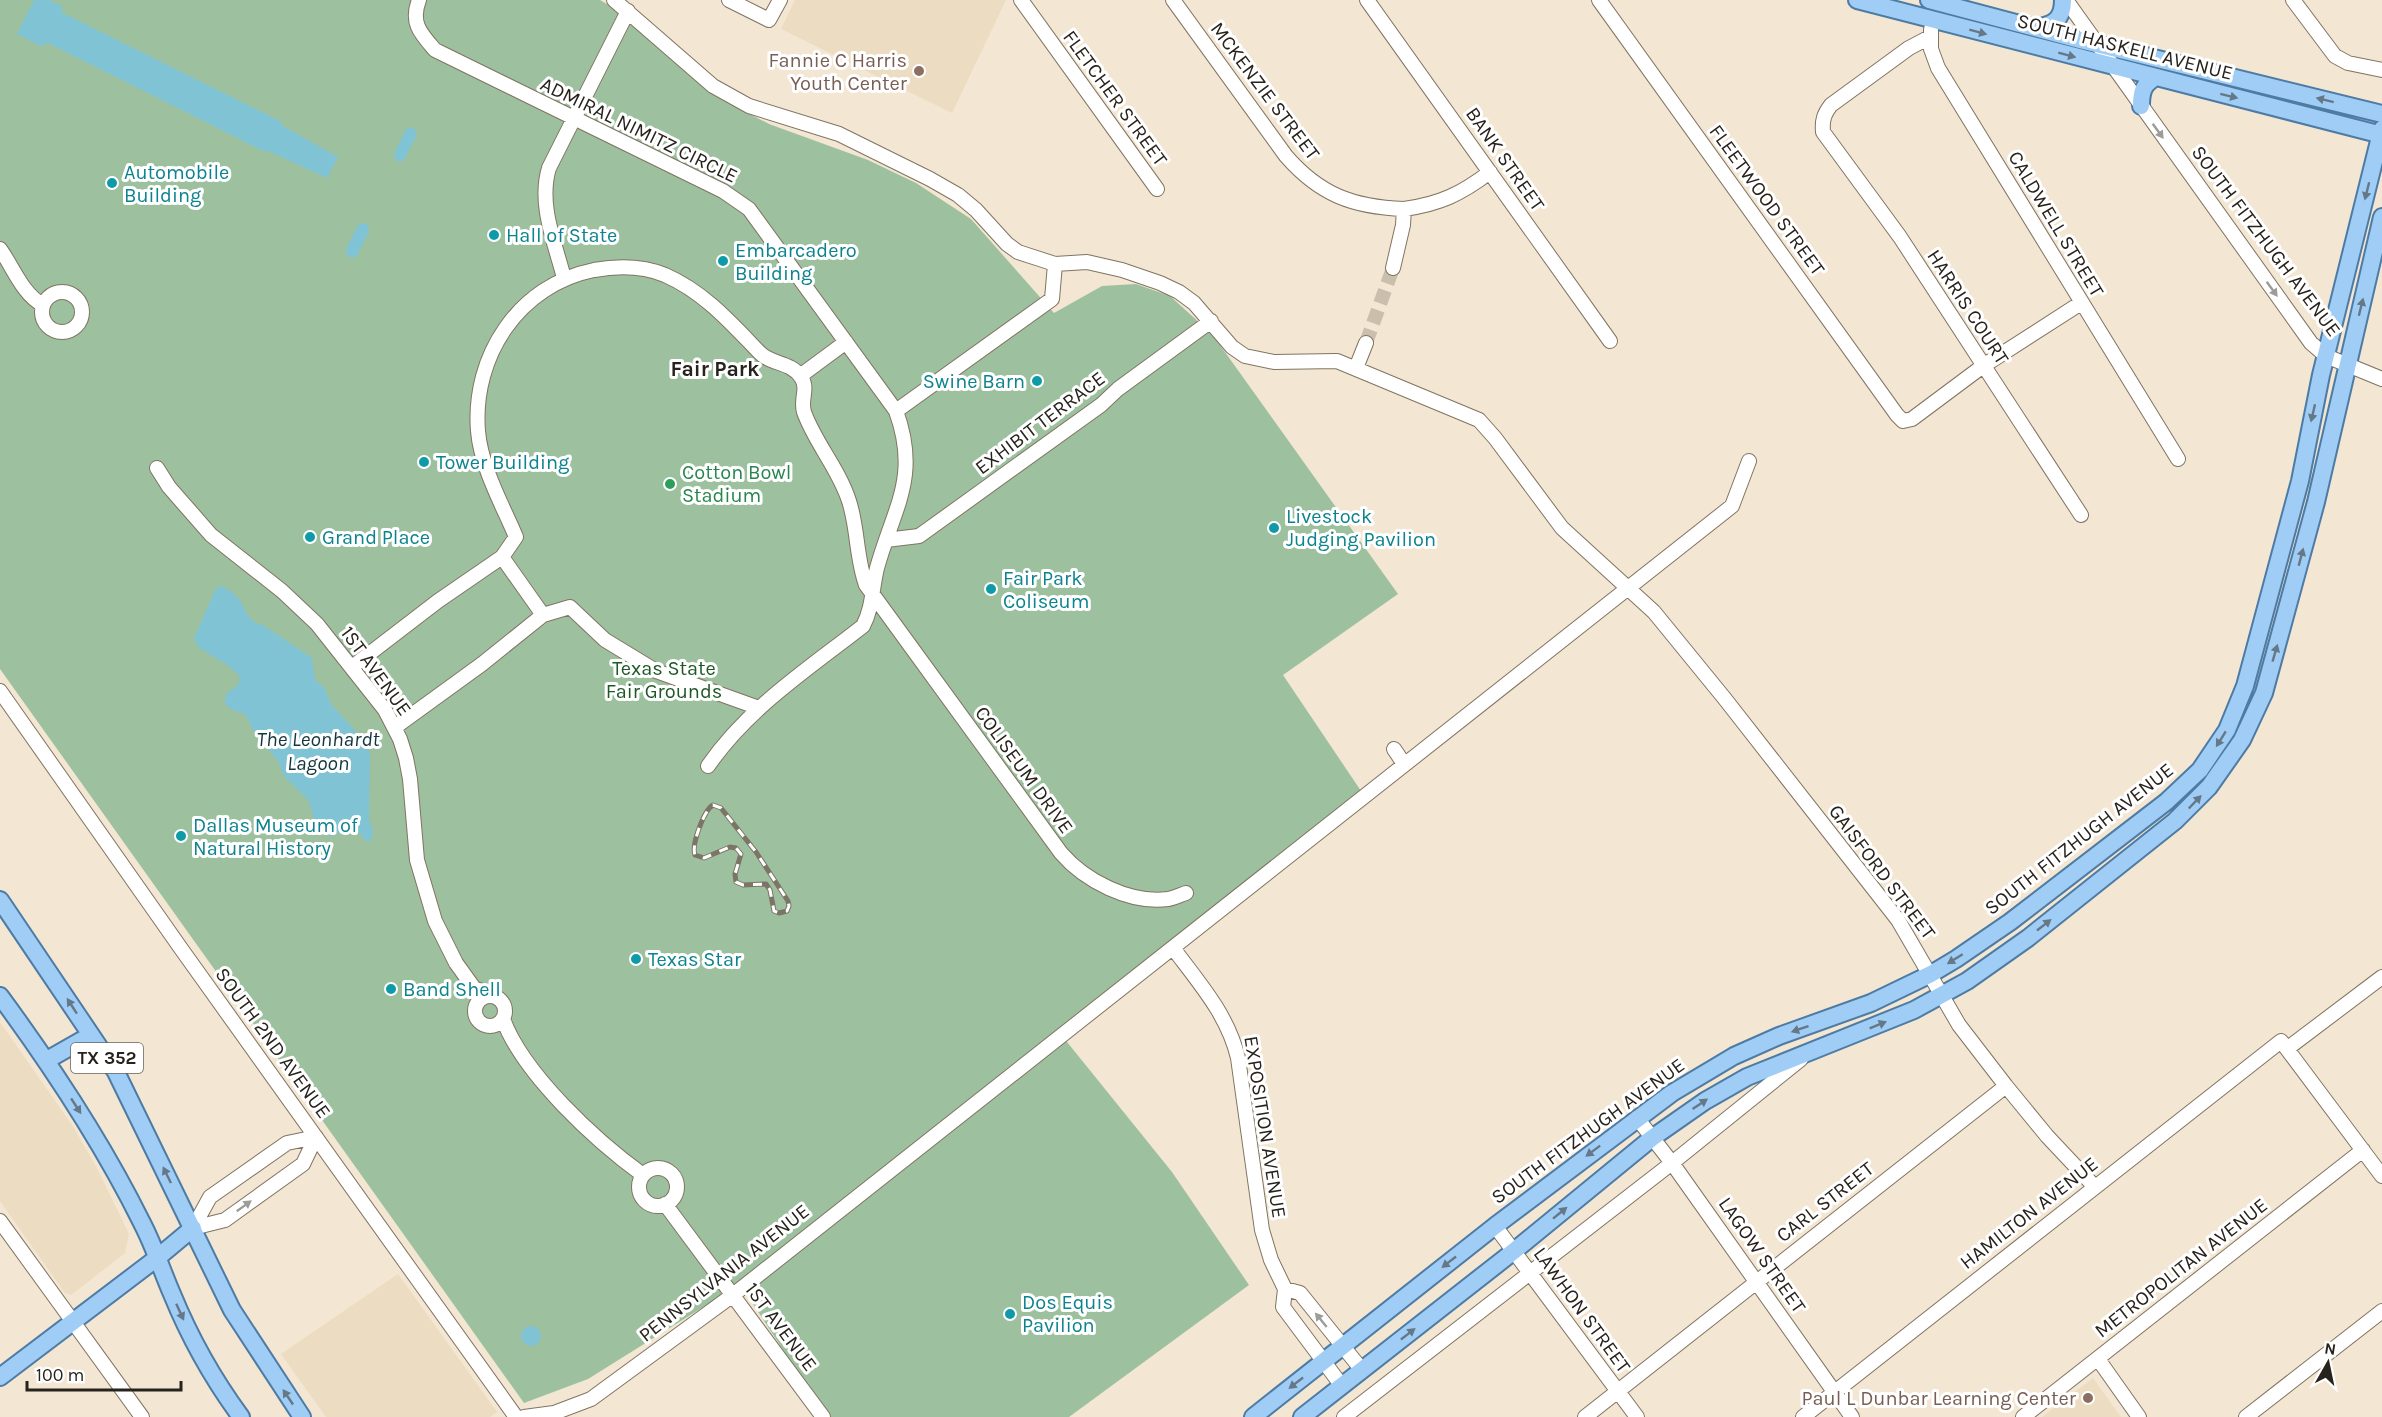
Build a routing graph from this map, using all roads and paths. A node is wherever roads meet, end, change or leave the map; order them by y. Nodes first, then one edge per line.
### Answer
1 (419, 0) edge
2 (614, 0) edge
3 (729, 0) edge
4 (780, 0) edge
5 (1021, 0) edge
6 (1173, 0) edge
7 (1367, 0) edge
8 (1599, 0) edge
9 (1857, 0) edge
10 (1931, 0) edge
11 (2065, 0) edge
12 (2293, 0) edge
13 (628, 11) junction
14 (1933, 20) junction
15 (2036, 28) junction
16 (1930, 37) junction
17 (2096, 44) junction
18 (2112, 66) junction
19 (2382, 70) edge
20 (2156, 77) junction
21 (2141, 106) junction
22 (2382, 114) edge
23 (575, 118) junction
24 (2382, 133) edge
25 (1490, 172) junction
26 (1157, 189) dead end
27 (1404, 209) junction
28 (2382, 218) edge
29 (0, 249) edge
30 (1055, 264) junction
31 (1393, 268) tunnel mouth
32 (564, 278) junction
33 (2081, 303) junction
34 (44, 305) dead end
35 (1211, 321) junction
36 (1610, 341) dead end
37 (846, 342) junction
38 (1366, 343) tunnel mouth
39 (2326, 356) junction
40 (2347, 363) junction
41 (1983, 366) junction
42 (1356, 368) junction
43 (800, 376) junction
44 (2382, 379) edge
45 (896, 411) junction
46 (2178, 459) dead end
47 (1749, 461) dead end
48 (156, 468) dead end
49 (2081, 514) dead end
50 (886, 540) junction
51 (502, 557) junction
52 (1627, 589) junction
53 (873, 597) junction
54 (543, 615) junction
55 (352, 667) junction
56 (0, 691) edge
57 (759, 708) junction
58 (398, 725) dead end
59 (1394, 749) dead end
60 (1404, 764) junction
61 (708, 766) dead end
62 (1186, 893) dead end
63 (0, 900) edge
64 (1173, 948) junction
65 (1931, 974) junction
66 (2382, 976) edge
67 (474, 988) junction
68 (0, 996) edge
69 (491, 996) junction
70 (1942, 996) junction
71 (475, 1006) junction
72 (503, 1019) junction
73 (490, 1026) junction
74 (91, 1035) junction
75 (510, 1037) junction
76 (2285, 1045) junction
77 (1810, 1052) junction
78 (47, 1060) junction
79 (2006, 1086) junction
80 (1637, 1118) junction
81 (316, 1137) junction
82 (1652, 1138) junction
83 (2372, 1154) edge
84 (1672, 1163) junction
85 (643, 1175) junction
86 (2382, 1176) edge
87 (2094, 1186) junction
88 (665, 1204) junction
89 (0, 1221) edge
90 (1496, 1226) junction
91 (193, 1228) junction
92 (1514, 1251) junction
93 (157, 1258) junction
94 (1530, 1273) junction
95 (1756, 1281) junction
96 (1285, 1289) junction
97 (733, 1295) junction
98 (2382, 1311) edge
99 (73, 1322) junction
100 (1342, 1346) junction
101 (2098, 1359) junction
102 (1323, 1362) junction
103 (1362, 1370) junction
104 (0, 1377) edge
105 (1342, 1386) junction
106 (1618, 1392) junction
107 (1834, 1392) junction
108 (237, 1416) edge
109 (142, 1417) edge
110 (302, 1417) edge
111 (516, 1417) edge
112 (524, 1417) edge
113 (823, 1417) edge
114 (1253, 1417) edge
115 (1302, 1417) edge
116 (1344, 1417) edge
117 (1585, 1417) edge
118 (1636, 1417) edge
119 (1803, 1417) edge
120 (1852, 1417) edge
121 (2023, 1417) edge
122 (2139, 1417) edge
123 (2246, 1417) edge

1 - 23 street, ADMIRAL NIMITZ CIRCLE
2 - 13 street
3 - 4 street
5 - 26 street, FLETCHER STREET
6 - 27 street, MCKENZIE STREET
7 - 25 street, BANK STREET
8 - 41 street, FLEETWOOD STREET
9 - 14 main road, SOUTH HASKELL AVENUE
10 - 14 street, CALDWELL STREET
10 - 15 main road, SOUTH HASKELL AVENUE
11 - 15 main road
11 - 17 street, SOUTH FITZHUGH AVENUE
12 - 19 street
13 - 23 street
13 - 30 street
14 - 16 street, CALDWELL STREET
14 -> 18 main road, SOUTH HASKELL AVENUE
15 - 17 main road, SOUTH HASKELL AVENUE
16 - 33 street, CALDWELL STREET
16 - 41 street, HARRIS COURT
17 - 18 street, SOUTH FITZHUGH AVENUE
22 -> 17 main road, SOUTH HASKELL AVENUE
18 - 20 main road, SOUTH HASKELL AVENUE
18 - 21 street, SOUTH FITZHUGH AVENUE
20 - 21 main road
20 -> 24 main road, SOUTH HASKELL AVENUE
21 -> 39 street, SOUTH FITZHUGH AVENUE
23 - 32 street
23 - 37 street, ADMIRAL NIMITZ CIRCLE
24 -> 39 main road
25 - 27 street, MCKENZIE STREET
25 - 36 street, BANK STREET
27 - 31 street
40 -> 28 main road
29 - 34 street
30 - 35 street, GAISFORD STREET
30 - 45 street
32 - 43 street
32 - 51 street
33 - 41 street
33 - 46 street, CALDWELL STREET
35 - 42 street, GAISFORD STREET
35 - 50 street, EXHIBIT TERRACE
37 - 43 street
37 - 45 street, ADMIRAL NIMITZ CIRCLE
38 - 42 street
39 - 40 street
39 -> 65 main road, SOUTH FITZHUGH AVENUE
40 - 44 street
70 -> 40 main road
41 - 49 street, HARRIS COURT
42 - 52 street, GAISFORD STREET
43 - 53 street, COLISEUM DRIVE
45 - 50 street
47 - 52 street, PENNSYLVANIA AVENUE
48 - 55 street, 1ST AVENUE
50 - 53 street
51 - 54 street
51 - 55 street
52 - 60 street, PENNSYLVANIA AVENUE
52 - 65 street, GAISFORD STREET
53 - 57 street
53 - 62 street, COLISEUM DRIVE
54 - 57 street
54 - 58 street
55 - 67 street, 1ST AVENUE
56 - 81 street, SOUTH 2ND AVENUE
57 - 61 street
59 - 60 street
60 - 64 street, PENNSYLVANIA AVENUE
74 -> 63 main road, TX 352
64 - 96 street, EXPOSITION AVENUE
64 - 97 street, PENNSYLVANIA AVENUE
65 - 70 street, GAISFORD STREET
65 -> 80 main road, SOUTH FITZHUGH AVENUE
66 - 76 street, HAMILTON AVENUE
67 - 69 street, 1ST AVENUE
67 - 71 street
68 - 78 main road, TX 352
69 - 71 street
69 - 72 street
77 -> 70 main road
70 - 79 street, GAISFORD STREET
71 - 73 street
72 - 73 street
72 - 75 street
73 - 75 street
74 - 78 main road
91 -> 74 main road, TX 352
75 - 85 street
76 - 83 street
76 - 87 street, HAMILTON AVENUE
82 -> 77 main road
77 - 84 street
78 -> 93 main road, TX 352
79 - 87 street, GAISFORD STREET
79 - 95 street, CARL STREET
80 - 82 street, LAGOW STREET
80 -> 90 main road, SOUTH FITZHUGH AVENUE
91 -> 81 street
81 - 91 street
81 - 111 street, SOUTH 2ND AVENUE
82 - 84 street, LAGOW STREET
92 -> 82 main road
83 - 86 street
83 - 101 street, METROPOLITAN AVENUE
84 - 94 street
84 - 95 street, LAGOW STREET
85 - 88 street
85 - 88 street
87 - 107 street, HAMILTON AVENUE
88 - 97 street, 1ST AVENUE
89 - 99 street
90 - 92 street, LAWHON STREET
90 -> 100 main road, SOUTH FITZHUGH AVENUE
91 - 93 main road
110 -> 91 main road, TX 352
92 - 94 street, LAWHON STREET
103 -> 92 main road
93 - 99 main road
93 -> 108 main road, TX 352
94 - 106 street, LAWHON STREET
94 - 116 street
95 - 106 street, CARL STREET
95 - 107 street, LAGOW STREET
100 -> 96 street
96 - 102 street, EXPOSITION AVENUE
97 - 112 street, PENNSYLVANIA AVENUE
97 - 113 street, 1ST AVENUE
98 - 123 street
99 - 104 main road
99 - 109 street
100 - 102 main road, SOUTH FITZHUGH AVENUE
100 - 103 street
101 - 121 street, METROPOLITAN AVENUE
101 - 122 street
102 - 105 street, EXPOSITION AVENUE
102 -> 114 main road, SOUTH FITZHUGH AVENUE
103 - 105 main road
105 - 115 main road
106 - 117 street, CARL STREET
106 - 118 street, LAWHON STREET
107 - 119 street, HAMILTON AVENUE
107 - 120 street, LAGOW STREET

